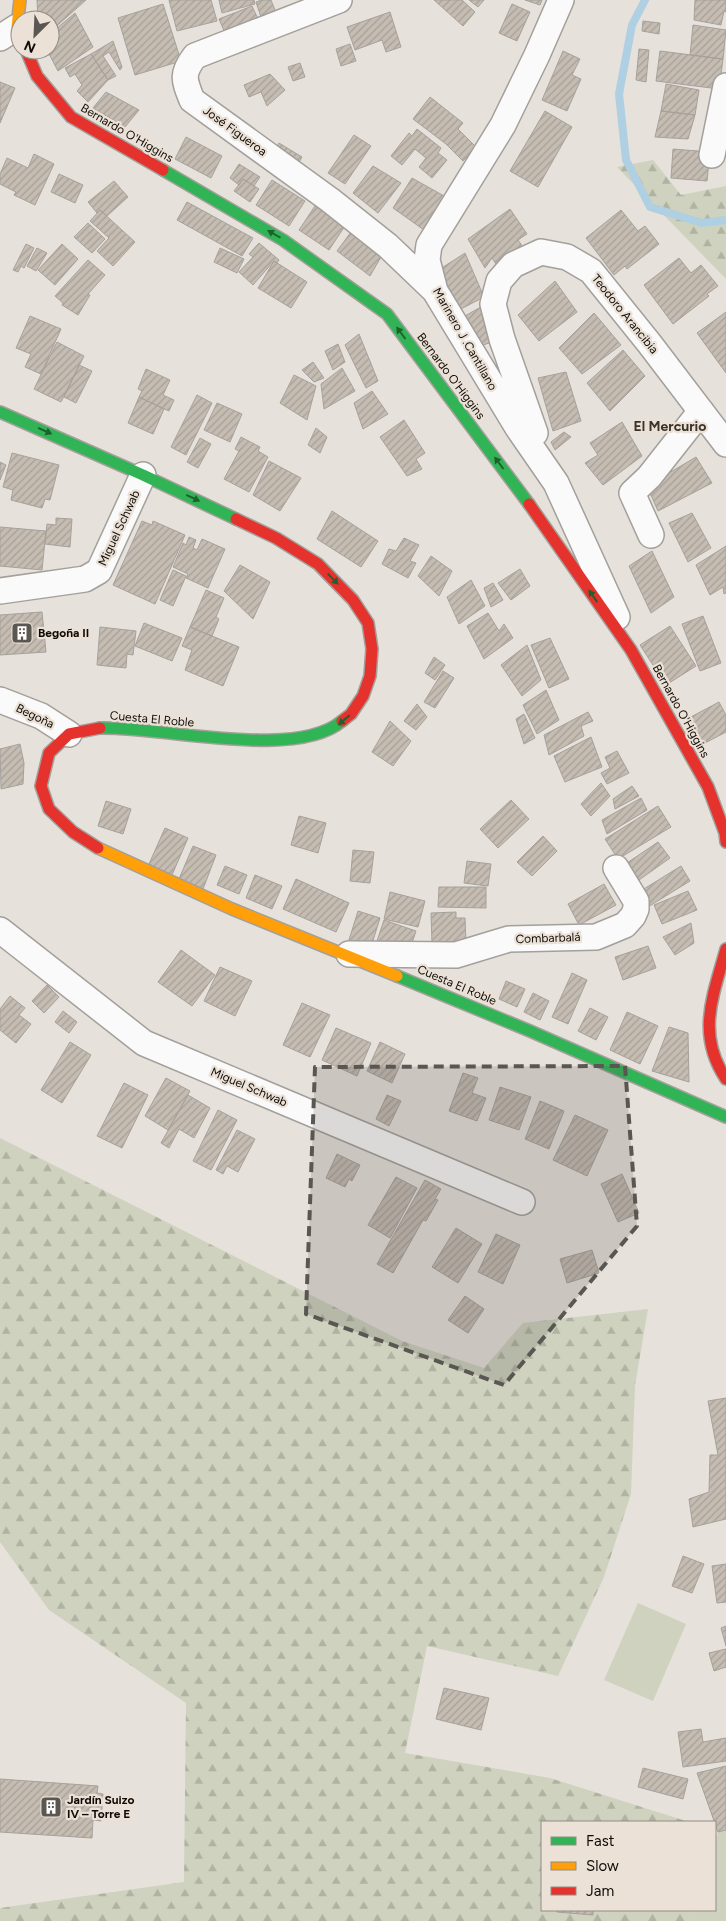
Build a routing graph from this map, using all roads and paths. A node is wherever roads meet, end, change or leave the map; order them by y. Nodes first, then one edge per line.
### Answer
1 (339, 0) edge
2 (561, 0) edge
3 (30, 60) edge
4 (726, 86) edge
5 (712, 155) dead end
6 (435, 291) junction
7 (701, 411) junction
8 (0, 412) edge
9 (726, 444) edge
10 (143, 474) junction
11 (556, 483) junction
12 (651, 535) dead end
13 (0, 591) edge
14 (632, 650) junction
15 (0, 700) edge
16 (70, 734) junction
17 (726, 842) edge
18 (616, 868) dead end
19 (0, 930) edge
20 (726, 949) edge
21 (346, 954) junction
22 (718, 1044) edge
23 (726, 1079) edge
24 (726, 1117) edge
25 (522, 1202) dead end

1 - 6 street, José Figueroa
2 - 6 street, Marinero J .Cantillano
14 -> 3 main road, Bernardo O'Higgins
4 - 5 street
6 - 11 street, Marinero J .Cantillano
7 - 9 street, Teodoro Arancibia
7 - 11 street, Teodoro Arancibia
7 - 12 street
8 -> 10 main road, Cuesta El Roble
10 - 13 street, Miguel Schwab
10 -> 16 main road, Cuesta El Roble
11 - 14 street, Marinero J .Cantillano
14 - 17 main road, Bernardo O'Higgins
15 - 16 street, Begoña
16 - 21 main road, Cuesta El Roble
18 - 21 street, Combarbalá
19 - 25 street, Miguel Schwab
20 - 22 main road
21 - 24 main road, Cuesta El Roble
22 - 23 main road

